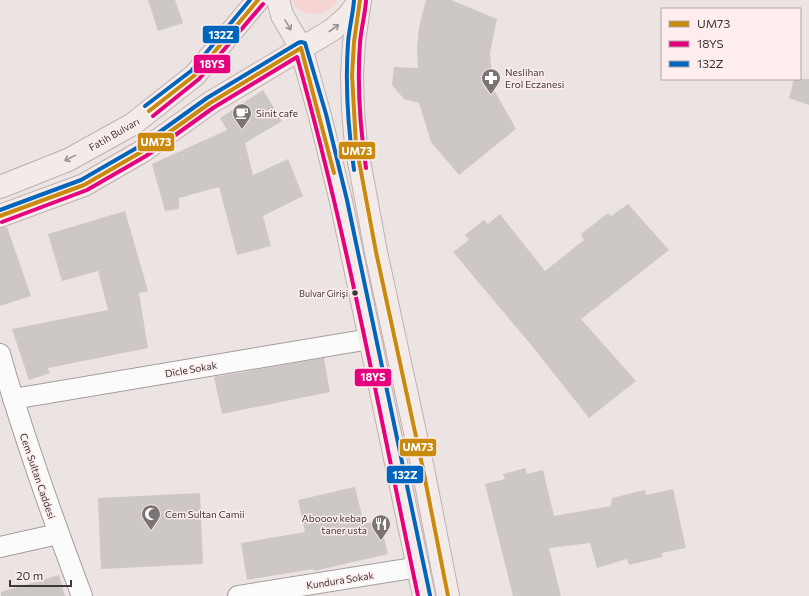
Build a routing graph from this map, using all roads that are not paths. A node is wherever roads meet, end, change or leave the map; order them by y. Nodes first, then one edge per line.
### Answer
1 (258, 0) edge
2 (278, 0) edge
3 (360, 0) edge
4 (301, 48) junction
5 (0, 186) edge
6 (0, 216) edge
7 (370, 339) junction
8 (0, 354) edge
9 (13, 399) junction
10 (58, 534) junction
11 (0, 548) edge
12 (419, 568) junction
13 (82, 596) edge
14 (238, 596) edge
15 (424, 596) edge
16 (448, 596) edge

1 -> 5 main road, Fatih Bulvarı
2 -> 4 main road
4 -> 3 main road
3 - 16 main road
4 - 6 main road
4 - 7 main road
7 - 9 street, Dicle Sokak
7 - 12 main road
8 - 9 street, Cem Sultan Caddesi
9 - 10 street, Cem Sultan Caddesi
10 - 11 street
10 - 13 street, Cem Sultan Caddesi
12 - 14 street, Kundura Sokak
12 - 15 main road

